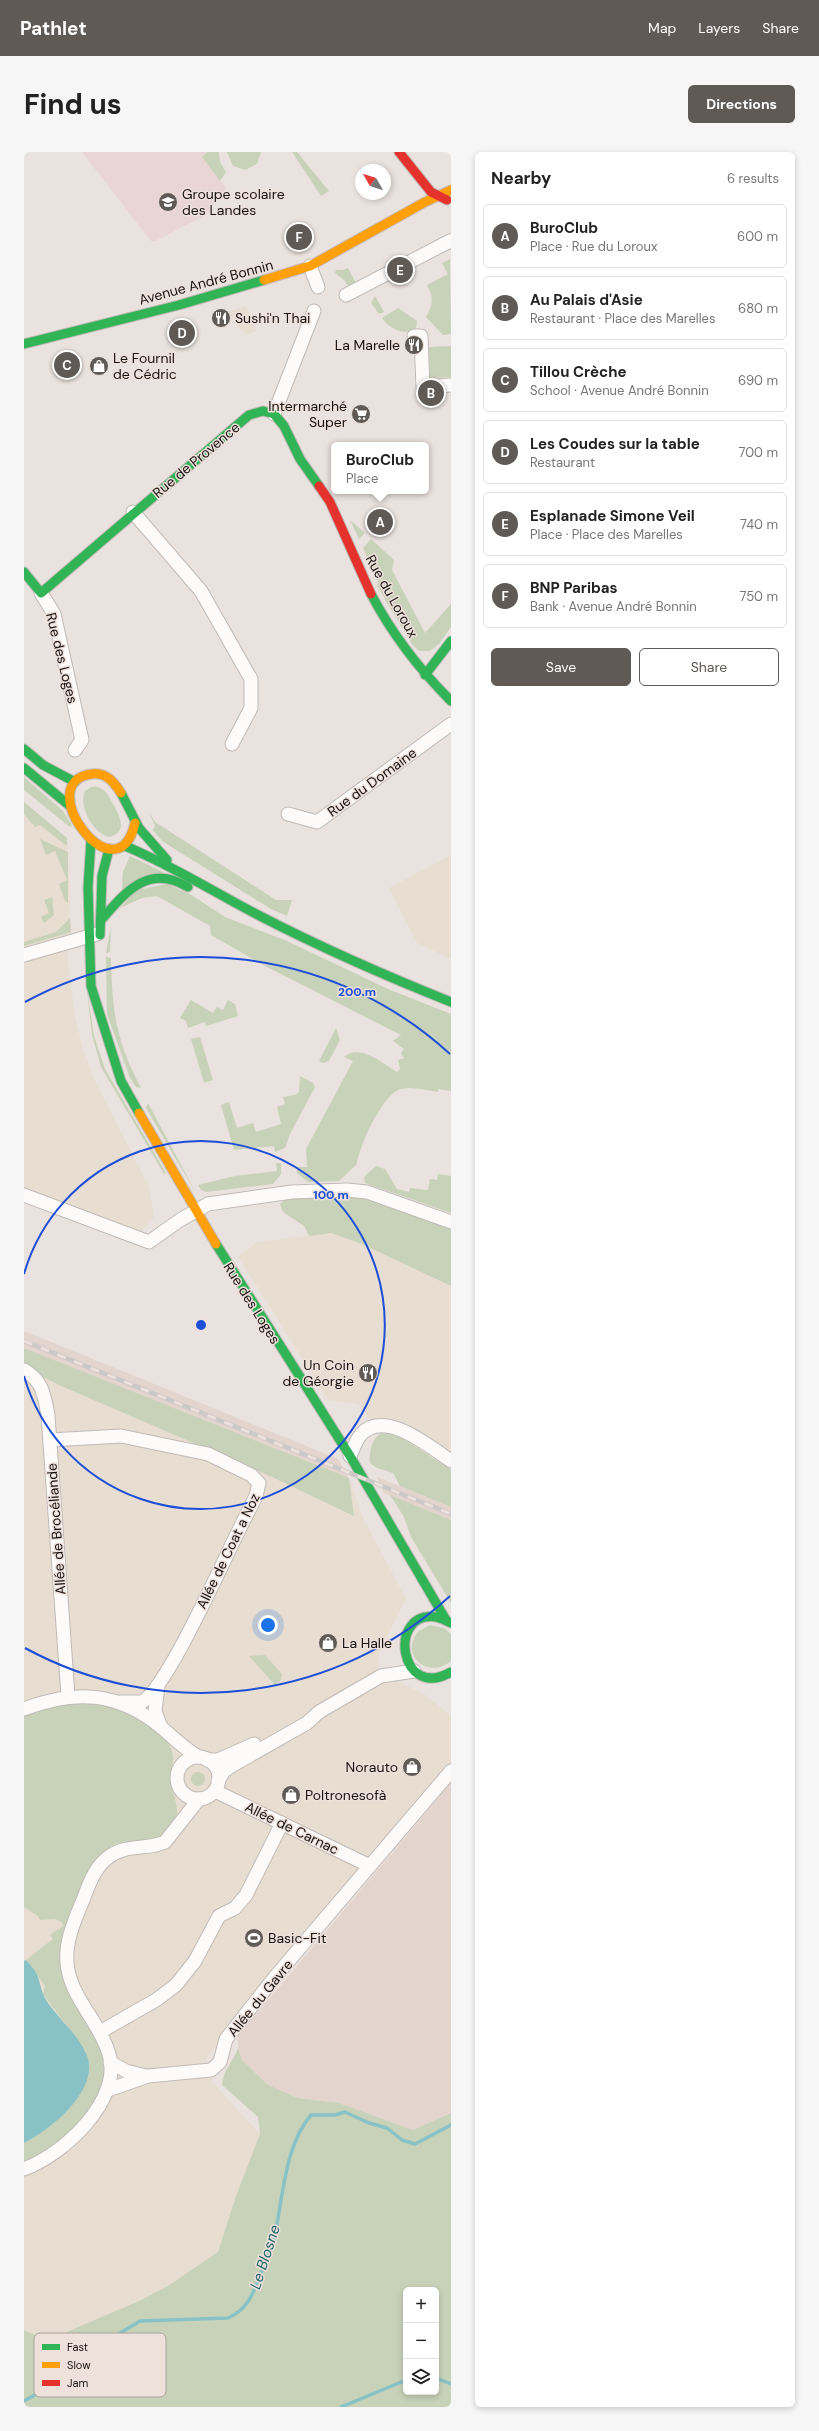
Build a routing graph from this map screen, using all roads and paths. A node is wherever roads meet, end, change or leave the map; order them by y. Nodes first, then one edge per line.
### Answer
1 (399, 152) edge
2 (451, 190) edge
3 (439, 196) junction
4 (451, 202) edge
5 (451, 242) edge
6 (310, 266) junction
7 (318, 287) dead end
8 (346, 295) dead end
9 (314, 311) dead end
10 (414, 336) dead end
11 (24, 344) edge
12 (451, 385) edge
13 (274, 414) junction
14 (133, 512) junction
15 (24, 572) edge
16 (40, 593) junction
17 (451, 641) edge
18 (425, 675) junction
19 (451, 701) edge
20 (451, 724) edge
21 (232, 744) dead end
22 (24, 749) edge
23 (75, 750) dead end
24 (24, 768) edge
25 (74, 782) junction
26 (70, 806) junction
27 (288, 814) dead end
28 (135, 823) junction
29 (90, 840) junction
30 (124, 846) junction
31 (109, 849) junction
32 (180, 872) junction
33 (232, 902) junction
34 (96, 930) junction
35 (100, 948) dead end
36 (24, 955) edge
37 (100, 962) dead end
38 (451, 1002) edge
39 (98, 1006) junction
40 (24, 1195) edge
41 (196, 1210) junction
42 (451, 1222) edge
43 (24, 1370) edge
44 (50, 1440) junction
45 (350, 1456) junction
46 (451, 1461) edge
47 (427, 1590) junction
48 (420, 1620) junction
49 (449, 1621) edge
50 (403, 1649) junction
51 (414, 1671) junction
52 (450, 1674) edge
53 (381, 1676) junction
54 (159, 1684) junction
55 (68, 1696) junction
56 (120, 1702) junction
57 (24, 1709) edge
58 (319, 1712) junction
59 (161, 1727) junction
60 (203, 1758) junction
61 (451, 1771) edge
62 (216, 1786) junction
63 (199, 1800) junction
64 (282, 1823) junction
65 (370, 1866) junction
66 (100, 2032) junction
67 (110, 2062) junction
68 (148, 2076) junction
69 (108, 2090) junction
70 (24, 2169) edge

1 - 3 street
2 - 3 street, Avenue André Bonnin
3 - 4 street
3 - 6 street, Avenue André Bonnin
5 - 8 street
6 - 7 street
6 - 11 street, Avenue André Bonnin
9 - 13 street
10 - 12 street
13 - 14 street, Rue de Provence
13 - 18 street, Rue du Loroux
14 - 16 street, Rue de Provence
14 - 21 street
15 - 16 street, Rue des Loges
16 - 23 street, Rue des Loges
17 - 18 street
18 - 19 street, Rue du Loroux
20 - 27 street, Rue du Domaine
22 - 25 street
24 - 26 street
25 - 26 street
25 - 28 street
26 - 29 street
28 - 30 street
28 - 32 street
29 - 31 street
29 - 34 street, Rue des Loges
30 - 31 street
30 - 32 street
31 - 34 street, Rue des Loges
32 - 33 street
33 - 34 street
33 - 38 street
34 - 35 street, Rue des Loges
34 - 36 street
34 - 39 street, Rue des Loges
37 - 39 street, Rue des Loges
39 - 41 street, Rue des Loges
40 - 41 street
41 - 42 street
41 - 45 street, Rue des Loges
43 - 44 street, Allée de Brocéliande
44 - 54 street, Allée de Coat a Noz
44 - 55 street, Allée de Brocéliande
45 - 46 street
45 - 47 street, Rue des Loges
47 - 48 street
47 - 49 street, Rue des Loges
48 - 49 street
48 - 50 street
50 - 51 street
50 - 53 street
51 - 52 street
51 - 53 street
53 - 58 street
54 - 56 street, Allée de Coat a Noz
54 - 59 street, Allée de Coat a Noz
55 - 56 street
55 - 57 street
56 - 59 street
58 - 60 street
58 - 62 street
59 - 60 street
60 - 62 street
60 - 63 street
61 - 65 street, Allée du Gavre
62 - 63 street
62 - 64 street, Allée de Carnac
63 - 66 street
64 - 65 street, Allée de Carnac
64 - 66 street
65 - 68 street, Allée du Gavre
66 - 67 street
67 - 68 street, Allée du Gavre
67 - 69 street
68 - 69 street, Allée du Gavre
69 - 70 street

